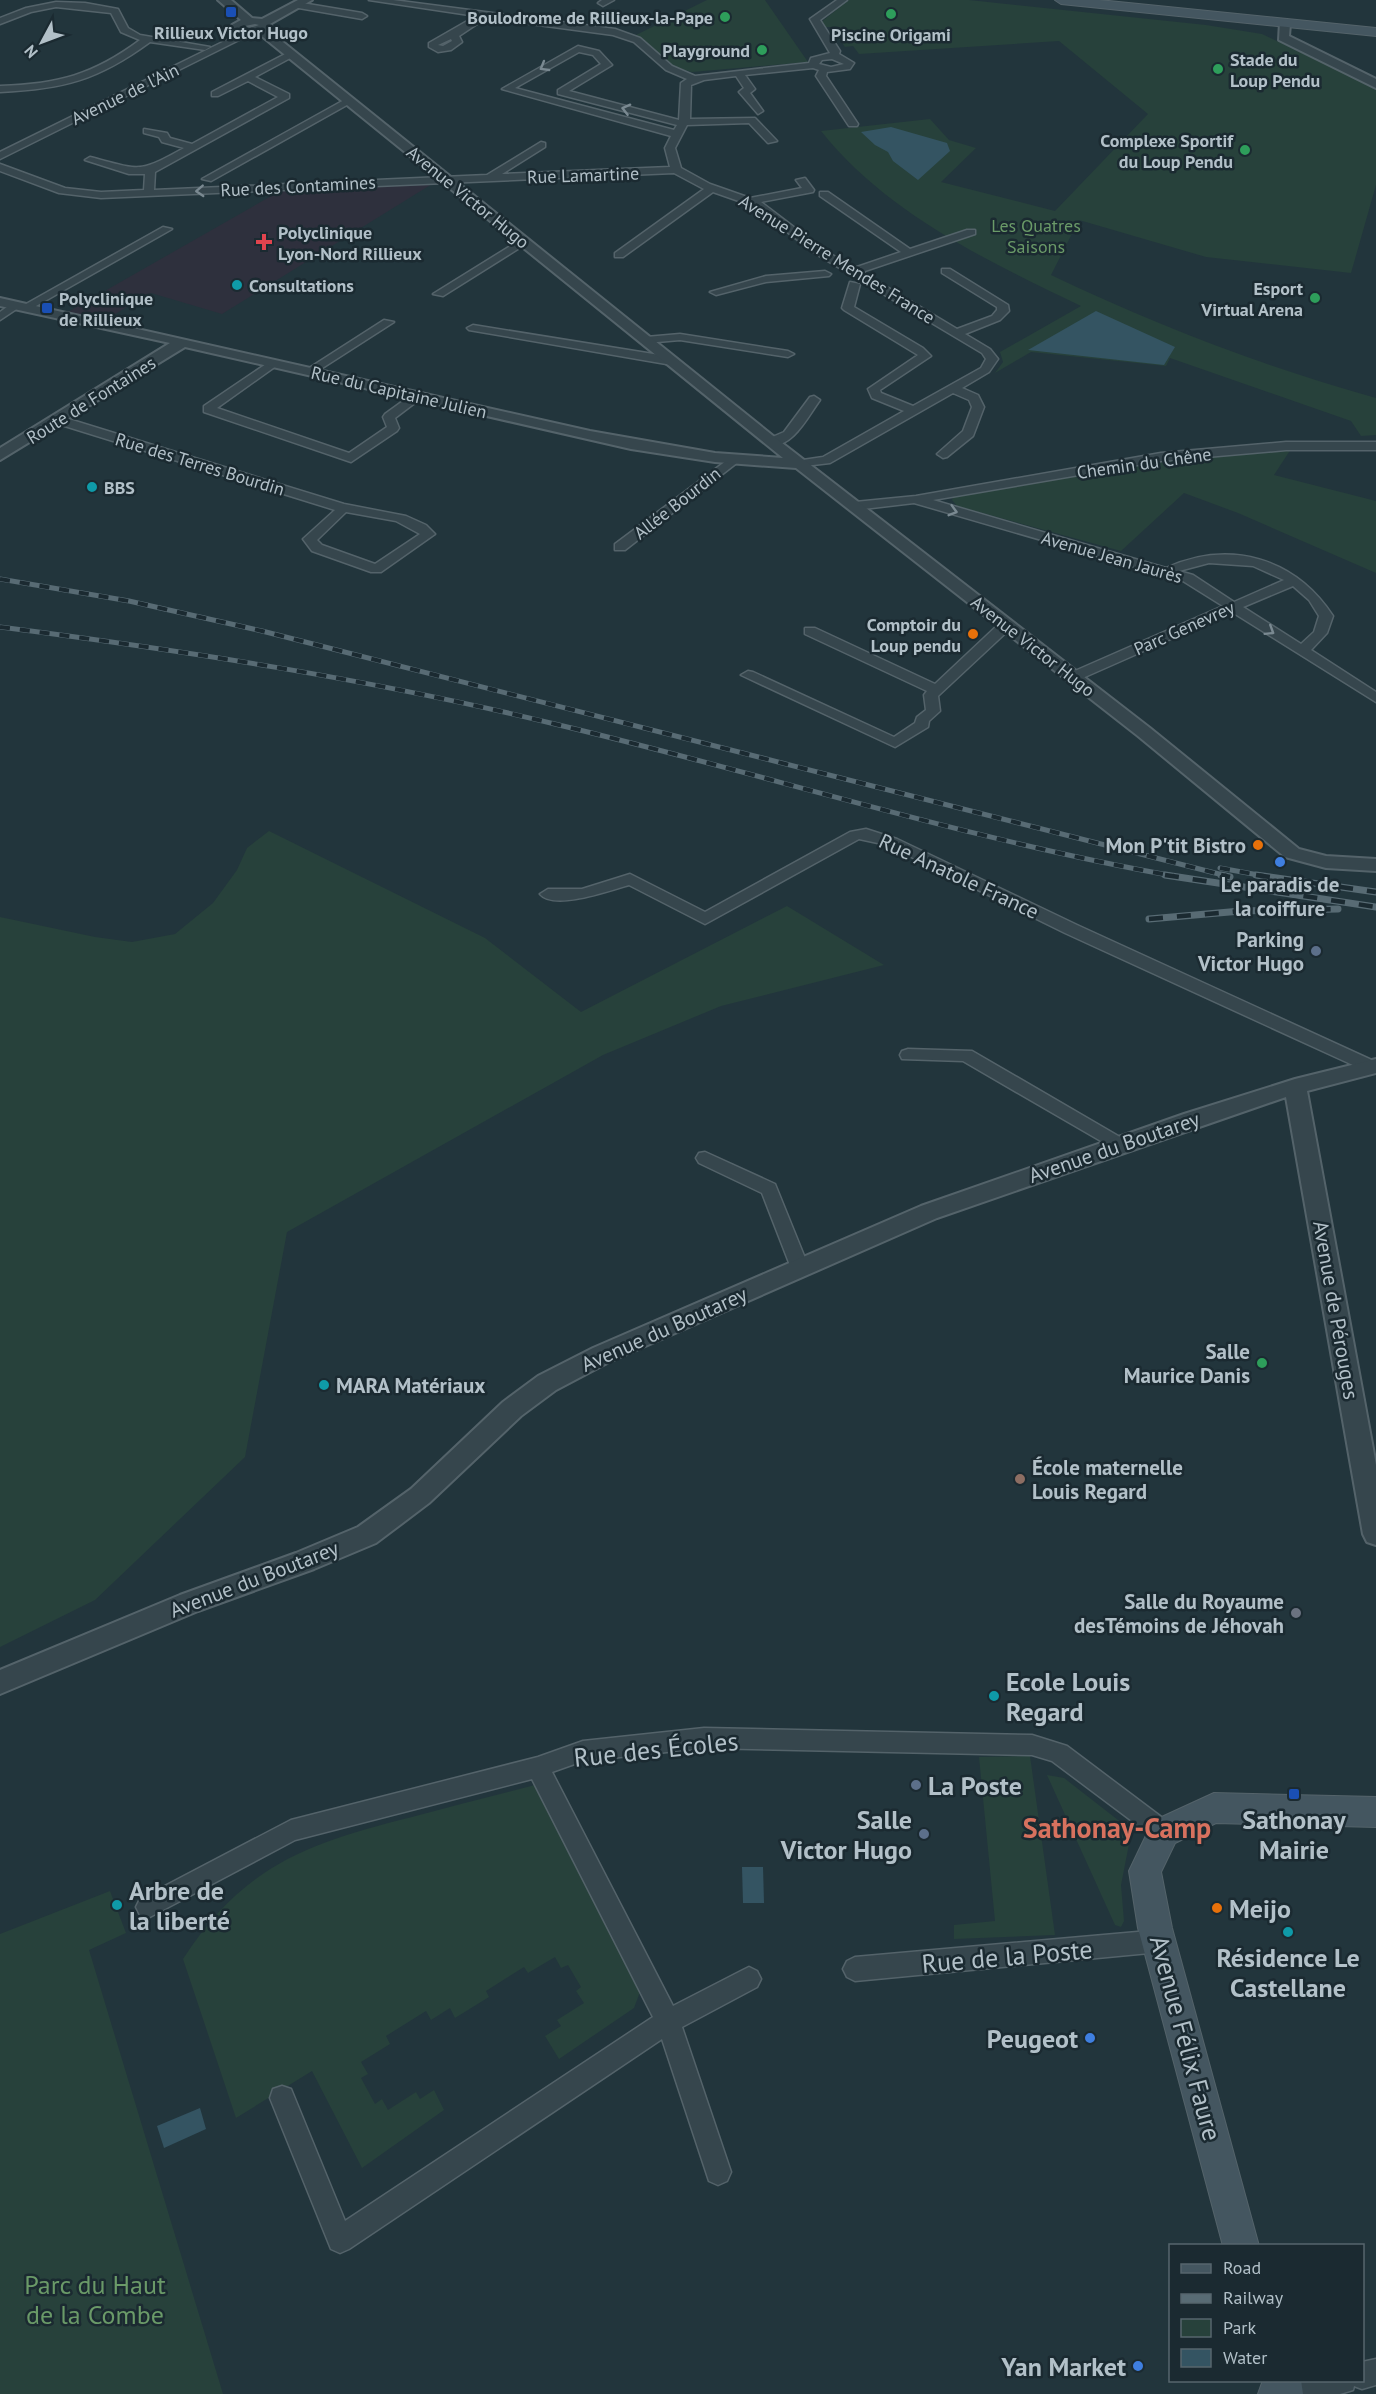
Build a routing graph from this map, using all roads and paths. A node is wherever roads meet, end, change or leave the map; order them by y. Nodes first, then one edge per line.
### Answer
1 (224, 0) edge
2 (373, 0) edge
3 (445, 0) edge
4 (843, 0) edge
5 (1061, 0) edge
6 (1089, 1) edge
7 (301, 3) edge
8 (431, 7) junction
9 (486, 14) junction
10 (362, 16) dead end
11 (0, 21) edge
12 (1284, 24) junction
13 (253, 27) junction
14 (1376, 32) edge
15 (454, 35) dead end
16 (147, 39) junction
17 (206, 47) junction
18 (291, 54) junction
19 (834, 56) junction
20 (819, 67) junction
21 (739, 73) junction
22 (246, 77) junction
23 (694, 79) junction
24 (1376, 84) edge
25 (0, 90) edge
26 (561, 92) junction
27 (215, 94) dead end
28 (548, 99) junction
29 (349, 101) junction
30 (758, 111) dead end
31 (853, 124) dead end
32 (681, 126) junction
33 (148, 131) dead end
34 (166, 140) junction
35 (772, 141) dead end
36 (541, 145) dead end
37 (194, 147) junction
38 (0, 148) edge
39 (181, 154) junction
40 (0, 156) edge
41 (90, 160) dead end
42 (0, 167) edge
43 (676, 170) junction
44 (150, 171) junction
45 (489, 178) junction
46 (207, 179) dead end
47 (447, 180) junction
48 (801, 180) dead end
49 (712, 188) junction
50 (149, 193) junction
51 (824, 194) dead end
52 (751, 201) junction
53 (166, 229) dead end
54 (971, 232) dead end
55 (524, 242) junction
56 (909, 253) junction
57 (619, 255) dead end
58 (831, 259) junction
59 (946, 271) dead end
60 (842, 279) junction
61 (716, 292) dead end
62 (439, 294) dead end
63 (13, 305) edge
64 (0, 317) edge
65 (388, 322) dead end
66 (473, 328) dead end
67 (956, 333) junction
68 (646, 340) junction
69 (181, 343) junction
70 (788, 354) dead end
71 (672, 362) junction
72 (272, 364) junction
73 (309, 372) junction
74 (953, 388) junction
75 (418, 396) junction
76 (814, 400) dead end
77 (912, 410) junction
78 (59, 420) junction
79 (772, 442) junction
80 (1376, 446) edge
81 (943, 454) dead end
82 (0, 455) edge
83 (734, 459) junction
84 (800, 464) junction
85 (914, 499) junction
86 (855, 506) junction
87 (342, 508) junction
88 (620, 547) dead end
89 (1167, 572) junction
90 (1296, 580) junction
91 (1233, 607) junction
92 (1006, 625) junction
93 (810, 631) dead end
94 (1302, 651) junction
95 (748, 675) dead end
96 (1073, 677) junction
97 (936, 690) junction
98 (1376, 698) edge
99 (1376, 866) edge
100 (548, 894) dead end
101 (908, 1055) dead end
102 (1374, 1066) edge
103 (1295, 1086) junction
104 (1119, 1144) junction
105 (705, 1158) dead end
106 (800, 1268) junction
107 (1376, 1534) edge
108 (0, 1682) edge
109 (538, 1767) junction
110 (1376, 1812) edge
111 (1164, 1832) junction
112 (148, 1907) dead end
113 (1160, 1941) junction
114 (855, 1969) dead end
115 (749, 1979) dead end
116 (668, 2021) junction
117 (282, 2098) dead end
118 (718, 2172) dead end
119 (1240, 2244) edge
120 (1331, 2382) edge
121 (1282, 2390) edge

1 - 13 street, Avenue Victor Hugo
2 - 8 street
3 - 8 street
4 - 19 street
5 - 6 main road
6 - 12 main road
7 - 10 street, Avenue de l'Ain
7 - 13 street, Avenue de l'Ain
8 - 9 street
9 - 15 street
9 - 23 street
11 - 16 street
12 - 14 main road
12 - 24 street
13 - 17 street, Avenue de l'Ain
13 - 18 street, Avenue Victor Hugo
13 - 40 street, Avenue de l'Ain
16 - 17 street
16 - 25 street
17 - 38 street, Avenue de l'Ain
18 - 22 street
18 - 29 street, Avenue Victor Hugo
19 - 20 street
19 - 20 street
20 - 21 street
20 - 31 street
21 - 23 street
21 - 30 street
22 - 27 street
22 - 37 street
23 - 32 street
26 - 28 street
26 -> 28 street
32 -> 26 street
28 - 32 street
29 - 46 street
29 - 47 street, Avenue Victor Hugo
32 - 35 street
32 - 43 street
33 - 34 street
34 - 37 street
34 - 39 street
36 - 45 street, Rue Lamartine
37 - 39 street
39 - 44 street
41 - 44 street
42 - 50 street, Rue des Contamines
43 - 45 street, Rue Lamartine
43 - 49 street, Avenue Pierre Mendes France
44 - 50 street
45 - 47 street, Rue Lamartine
47 -> 50 street, Rue des Contamines
47 - 55 street, Avenue Victor Hugo
48 - 52 street
49 - 52 street, Avenue Pierre Mendes France
49 - 57 street
51 - 56 street
52 - 58 street, Avenue Pierre Mendes France
53 - 63 street
54 - 56 street
55 - 62 street
55 - 68 street, Avenue Victor Hugo
56 - 60 street
58 - 60 street
58 - 60 street, Avenue Pierre Mendes France
59 - 67 street
60 - 61 street
60 - 67 street, Avenue Pierre Mendes France
60 - 77 street
63 - 64 street
63 - 69 street, Rue du Capitaine Julien
65 - 73 street
66 - 71 street
67 - 74 street, Avenue Pierre Mendes France
68 - 70 street
68 - 71 street, Avenue Victor Hugo
69 - 72 street, Rue du Capitaine Julien
69 - 78 street, Route de Fontaines
71 - 79 street, Avenue Victor Hugo
72 - 73 street, Rue du Capitaine Julien
72 - 75 street
73 - 75 street, Rue du Capitaine Julien
74 - 77 street, Avenue Pierre Mendes France
74 - 81 street
75 - 83 street, Rue du Capitaine Julien
76 - 79 street
77 - 84 street, Avenue Pierre Mendes France
78 - 82 street, Route de Fontaines
78 - 87 street, Rue des Terres Bourdin
79 - 84 street, Avenue Victor Hugo
80 - 85 street, Chemin du Chêne
83 - 84 street, Rue du Capitaine Julien
83 - 88 street, Allée Bourdin
84 - 86 street, Avenue Victor Hugo
85 - 86 street, Avenue Jean Jaurès
85 -> 89 street, Avenue Jean Jaurès
86 - 92 street, Avenue Victor Hugo
87 - 87 street, Rue des Terres Bourdin
89 - 90 street
89 - 91 street, Avenue Jean Jaurès
90 - 91 street, Parc Genevrey
90 - 94 street
91 -> 94 street, Avenue Jean Jaurès
91 - 96 street, Parc Genevrey
92 - 96 street, Avenue Victor Hugo
92 - 97 street
93 - 97 street
94 - 98 street, Avenue Jean Jaurès
95 - 97 street
96 - 99 street, Avenue Victor Hugo
100 - 102 street, Rue Anatole France
101 - 104 street
102 - 103 street, Avenue du Boutarey
103 - 104 street, Avenue du Boutarey
103 - 107 street, Avenue de Pérouges
104 - 106 street, Avenue du Boutarey
105 - 106 street
106 - 108 street, Avenue du Boutarey
109 - 111 street, Rue des Écoles
109 - 112 street, Rue des Écoles
109 - 116 street
110 - 111 main road
111 - 113 main road, Avenue Félix Faure
113 - 114 street, Rue de la Poste
113 - 119 main road, Avenue Félix Faure
115 - 116 street
116 - 117 street
116 - 118 street
120 - 121 street

